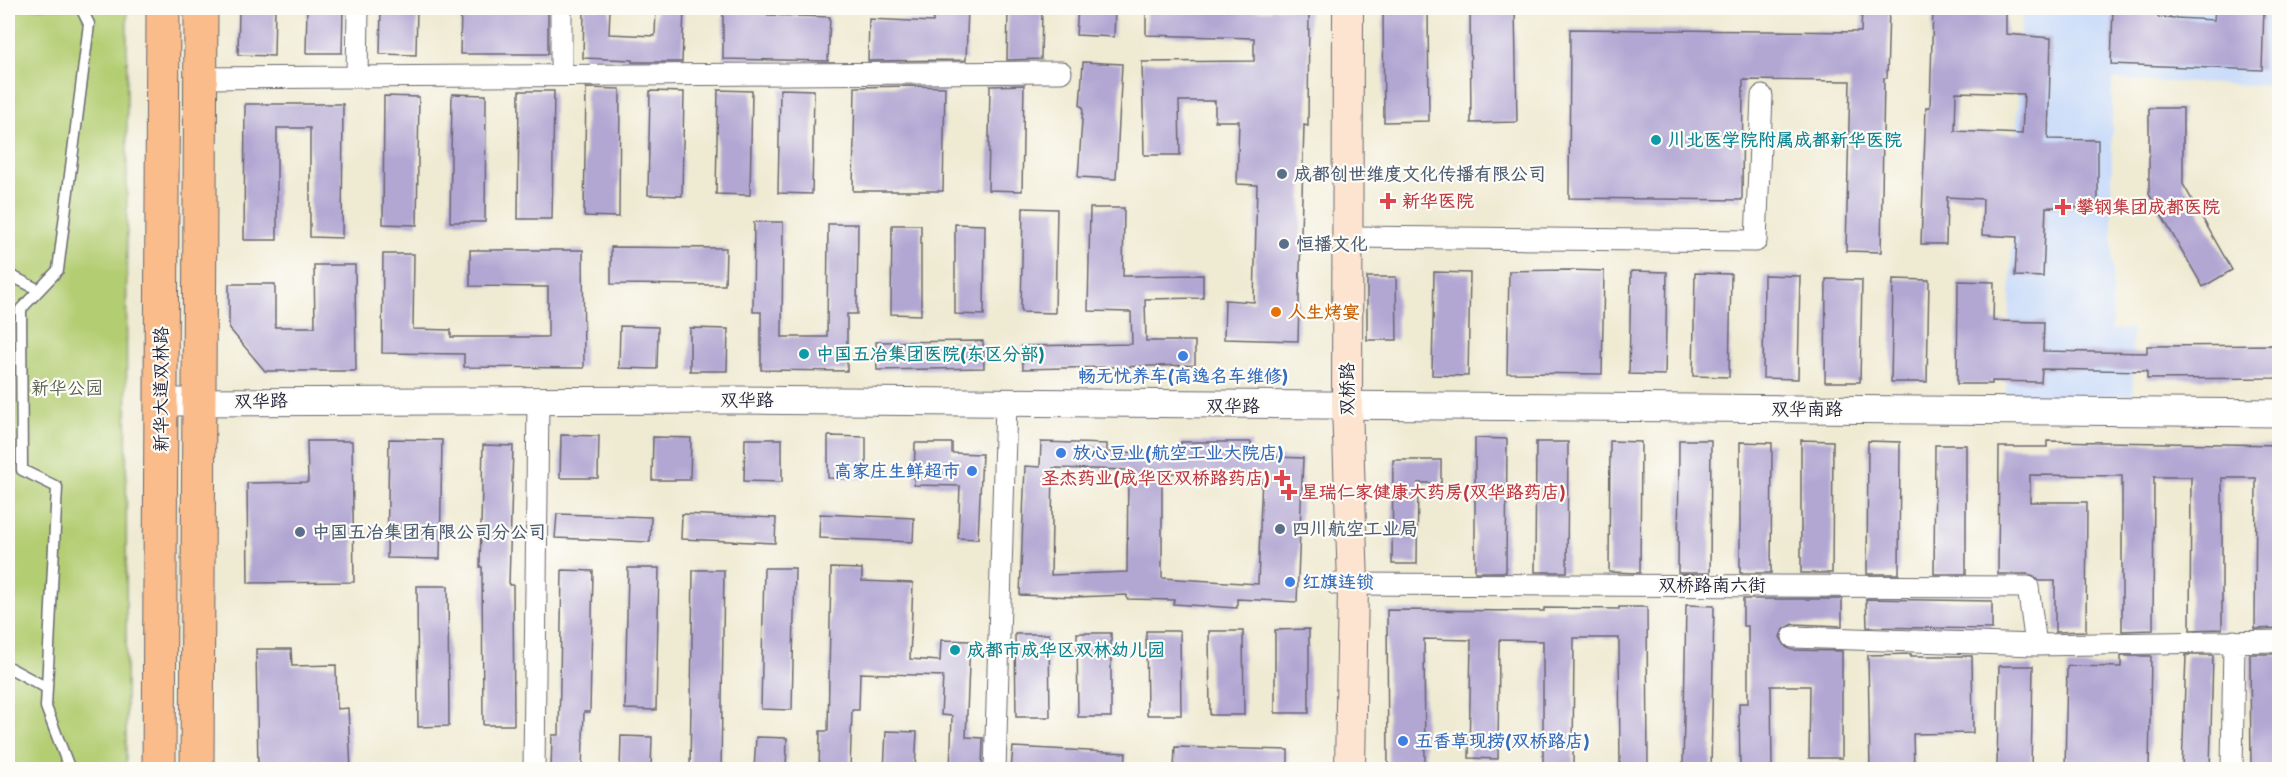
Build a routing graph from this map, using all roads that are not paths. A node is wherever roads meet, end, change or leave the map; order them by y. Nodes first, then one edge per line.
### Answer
1 (81, 8) edge
2 (163, 8) edge
3 (201, 8) edge
4 (358, 8) edge
5 (561, 8) edge
6 (1334, 8) edge
7 (1348, 8) edge
8 (1061, 72) dead end
9 (561, 75) junction
10 (357, 77) junction
11 (200, 78) junction
12 (1762, 96) dead end
13 (1347, 237) junction
14 (8, 274) edge
15 (39, 290) junction
16 (538, 400) junction
17 (161, 402) junction
18 (199, 402) junction
19 (1006, 404) junction
20 (1340, 406) junction
21 (2280, 412) edge
22 (1345, 584) junction
23 (1793, 637) dead end
24 (2280, 640) edge
25 (2234, 641) junction
26 (2036, 645) junction
27 (8, 667) edge
28 (47, 688) junction
29 (70, 770) edge
30 (159, 770) edge
31 (197, 770) edge
32 (534, 770) edge
33 (995, 770) edge
34 (1333, 770) edge
35 (1350, 770) edge
36 (2232, 770) edge

1 - 15 lane
2 - 17 main road, 新华大道双林路
3 - 11 main road, 新华大道双林路
4 - 10 street
5 - 9 street
6 - 20 main road, 双桥路
7 - 13 main road, 双桥路
8 - 9 street
9 - 10 street
10 - 11 street
11 - 18 main road, 新华大道双林路
12 - 13 street
13 - 20 main road, 双桥路
14 - 15 lane
15 - 28 lane
16 - 18 street, 双华路
16 - 19 street, 双华路
16 - 32 street
17 - 18 street, 双华路
17 - 30 main road, 新华大道双林路
18 - 31 main road, 新华大道双林路
19 - 20 street, 双华路
19 - 33 street
20 - 21 street, 双华南路
20 - 22 main road, 双桥路
22 - 26 street, 双桥路南六街
22 - 34 main road, 双桥路
22 - 35 main road, 双桥路
23 - 26 street
24 - 25 street
25 - 26 street
25 - 36 street
27 - 28 lane
28 - 29 lane

